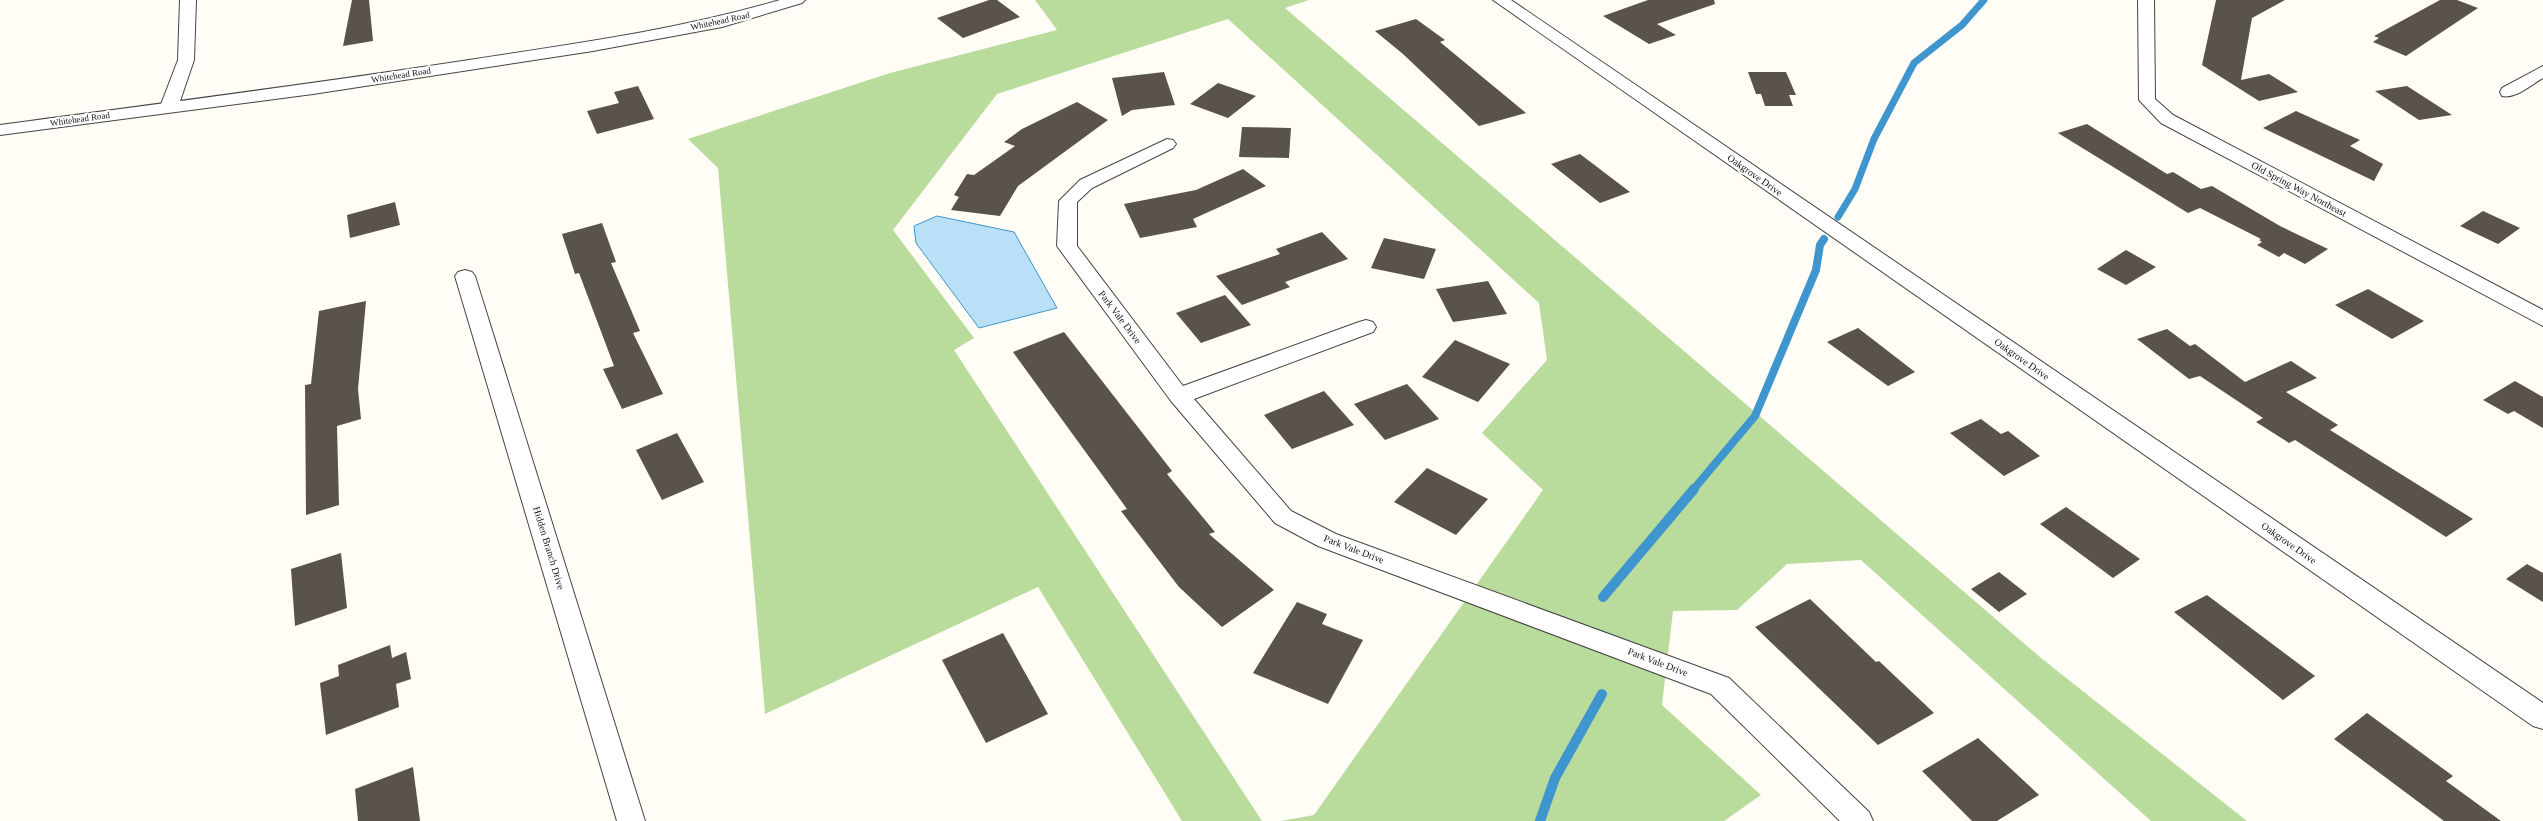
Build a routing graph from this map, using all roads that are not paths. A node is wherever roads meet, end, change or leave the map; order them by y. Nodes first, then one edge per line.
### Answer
1 (188, 0) edge
2 (797, 0) edge
3 (1501, 0) edge
4 (2146, 0) edge
5 (2543, 71) edge
6 (2508, 92) dead end
7 (169, 107) junction
8 (0, 130) edge
9 (1167, 144) dead end
10 (465, 276) dead end
11 (2543, 319) edge
12 (1366, 326) dead end
13 (1179, 396) junction
14 (2543, 718) edge
15 (631, 821) edge
16 (1859, 821) edge

1 - 7 street
2 - 7 street, Whitehead Road
3 - 14 street, Oakgrove Drive
4 - 11 street, Old Spring Way Northeast
5 - 6 street
7 - 8 street, Whitehead Road
9 - 13 street, Park Vale Drive
10 - 15 street, Hidden Branch Drive
12 - 13 street
13 - 16 street, Park Vale Drive

